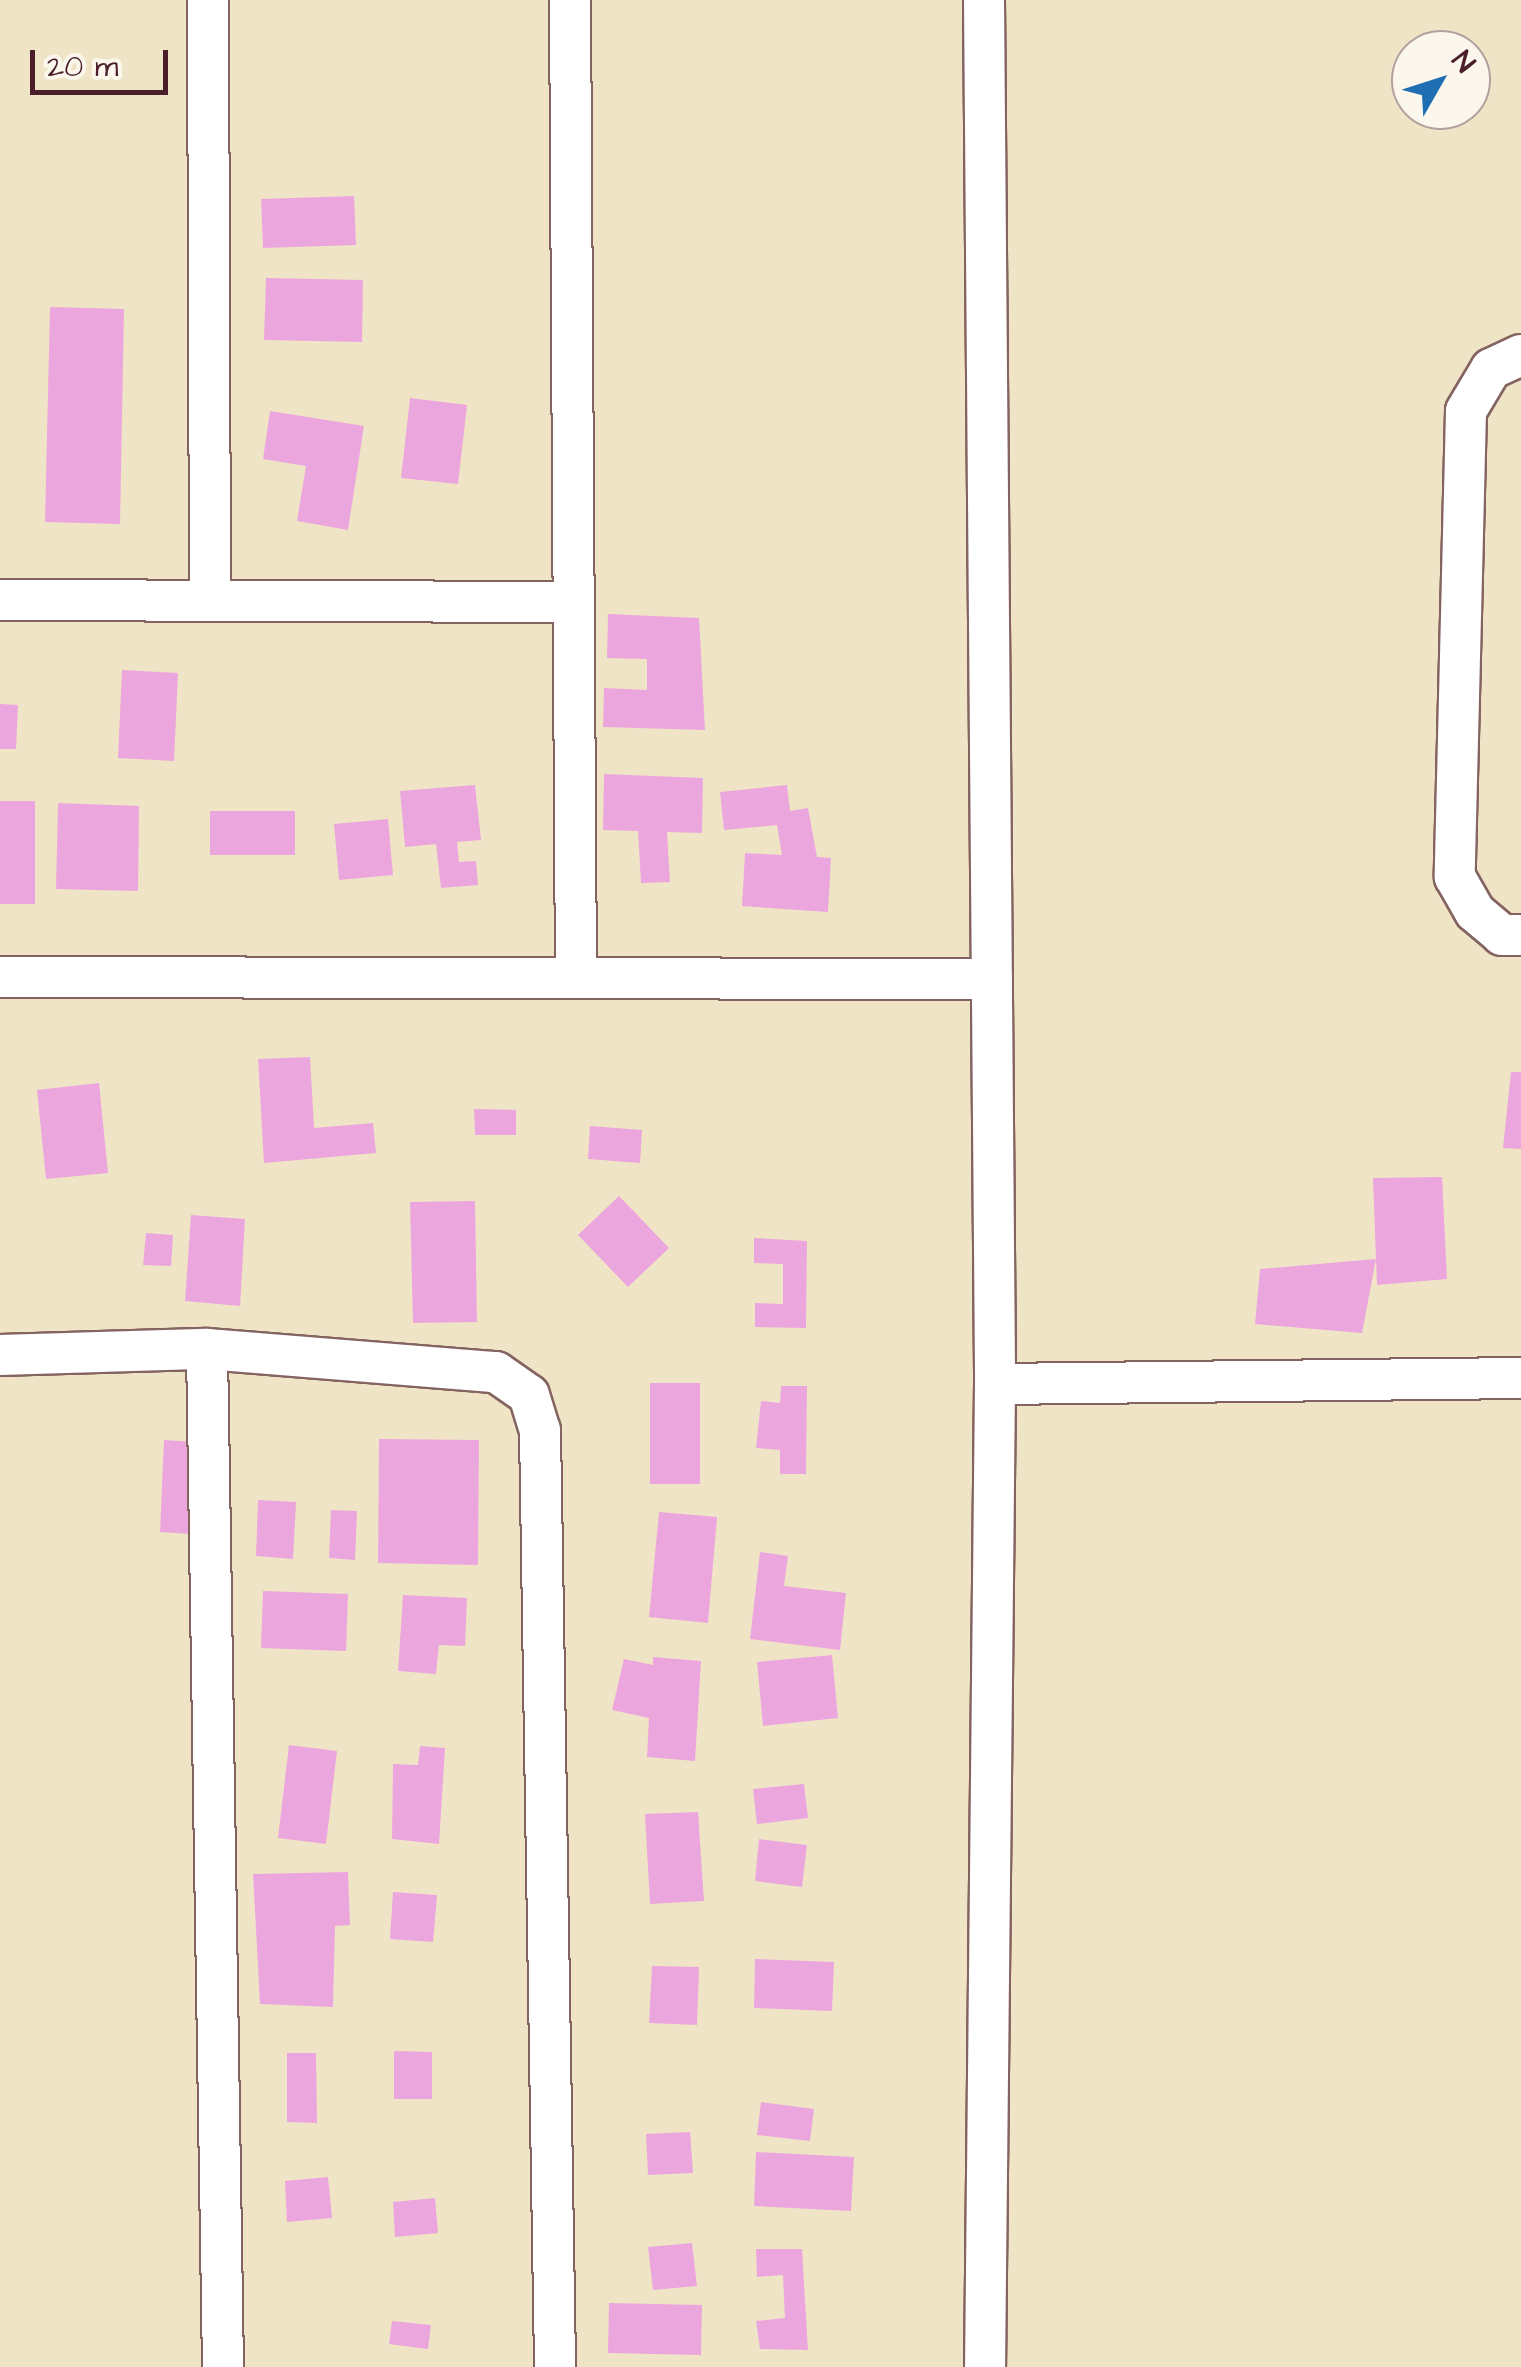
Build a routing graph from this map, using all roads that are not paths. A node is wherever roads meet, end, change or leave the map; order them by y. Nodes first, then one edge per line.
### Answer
1 (208, 0) edge
2 (570, 0) edge
3 (984, 0) edge
4 (1521, 355) edge
5 (0, 600) edge
6 (210, 600) junction
7 (574, 602) junction
8 (1521, 935) edge
9 (0, 977) edge
10 (576, 978) junction
11 (992, 979) junction
12 (207, 1349) junction
13 (0, 1355) edge
14 (1521, 1378) edge
15 (995, 1384) junction
16 (223, 2367) edge
17 (555, 2367) edge
18 (985, 2367) edge

1 - 6 street
2 - 7 street
3 - 11 street
4 - 8 street
5 - 6 street
6 - 7 street
7 - 10 street
9 - 10 street
10 - 11 street
11 - 15 street
12 - 13 street
12 - 16 street
12 - 17 street
14 - 15 street
15 - 18 street

